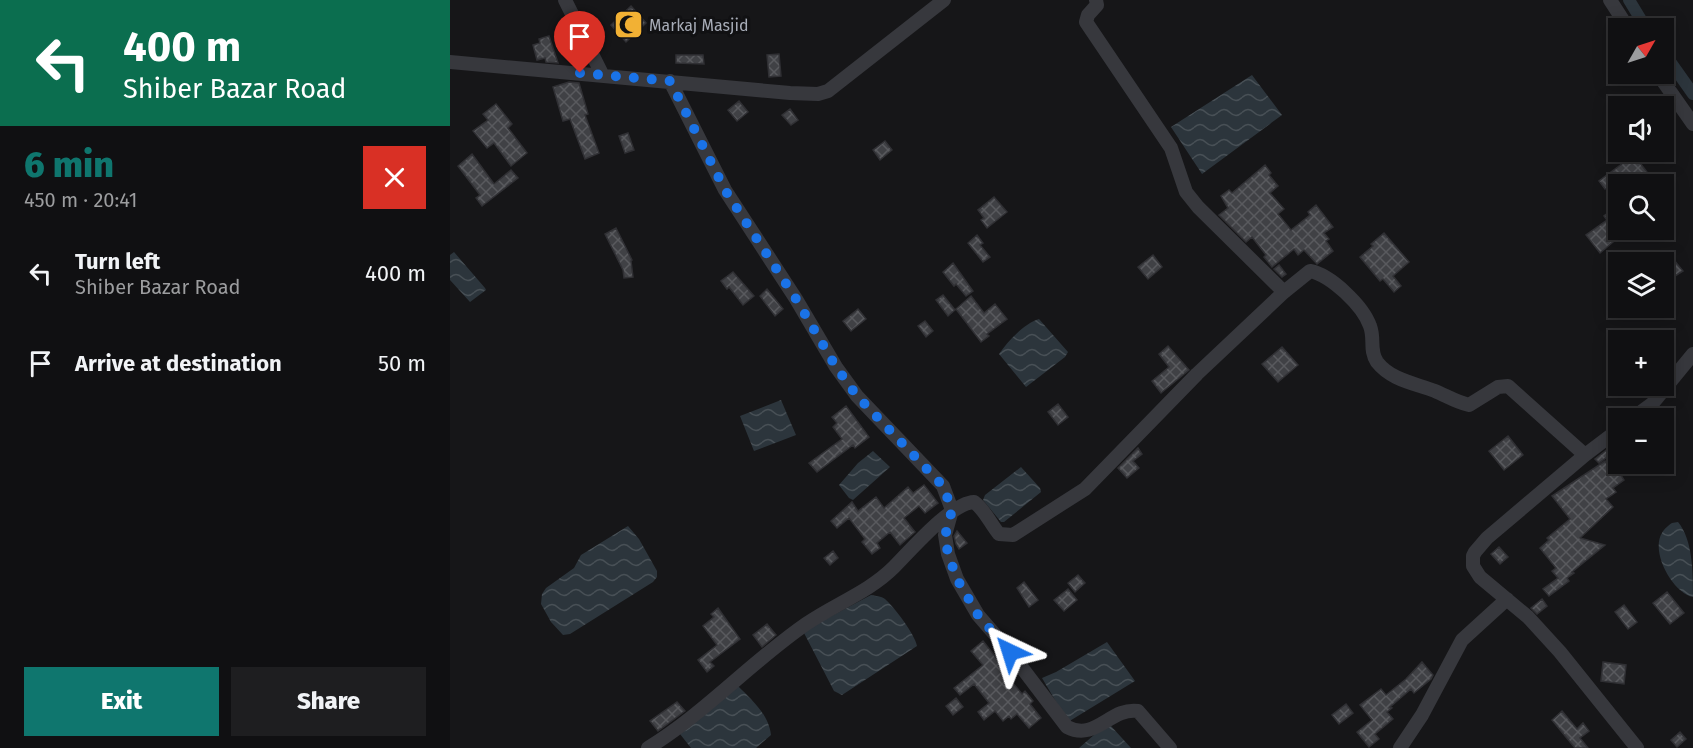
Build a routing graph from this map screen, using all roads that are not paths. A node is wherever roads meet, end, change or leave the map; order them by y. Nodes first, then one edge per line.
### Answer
1 (566, 0) edge
2 (944, 0) edge
3 (1096, 0) edge
4 (1610, 0) edge
5 (1622, 18) edge
6 (450, 62) edge
7 (602, 74) junction
8 (670, 81) junction
9 (1665, 84) edge
10 (1693, 124) edge
11 (1284, 292) junction
12 (1693, 354) edge
13 (1647, 408) edge
14 (1608, 438) edge
15 (1585, 455) junction
16 (952, 510) junction
17 (1507, 599) junction
18 (648, 748) edge
19 (1170, 748) edge
20 (1400, 748) edge
21 (1637, 748) edge

1 - 7 street
2 - 8 street
3 - 11 street
4 - 5 street
6 - 7 street
7 - 8 street
8 - 16 street
9 - 10 street
11 - 15 street
11 - 16 street
12 - 13 street
14 - 15 street
15 - 17 street
16 - 18 street
16 - 19 street
17 - 20 street
17 - 21 street

